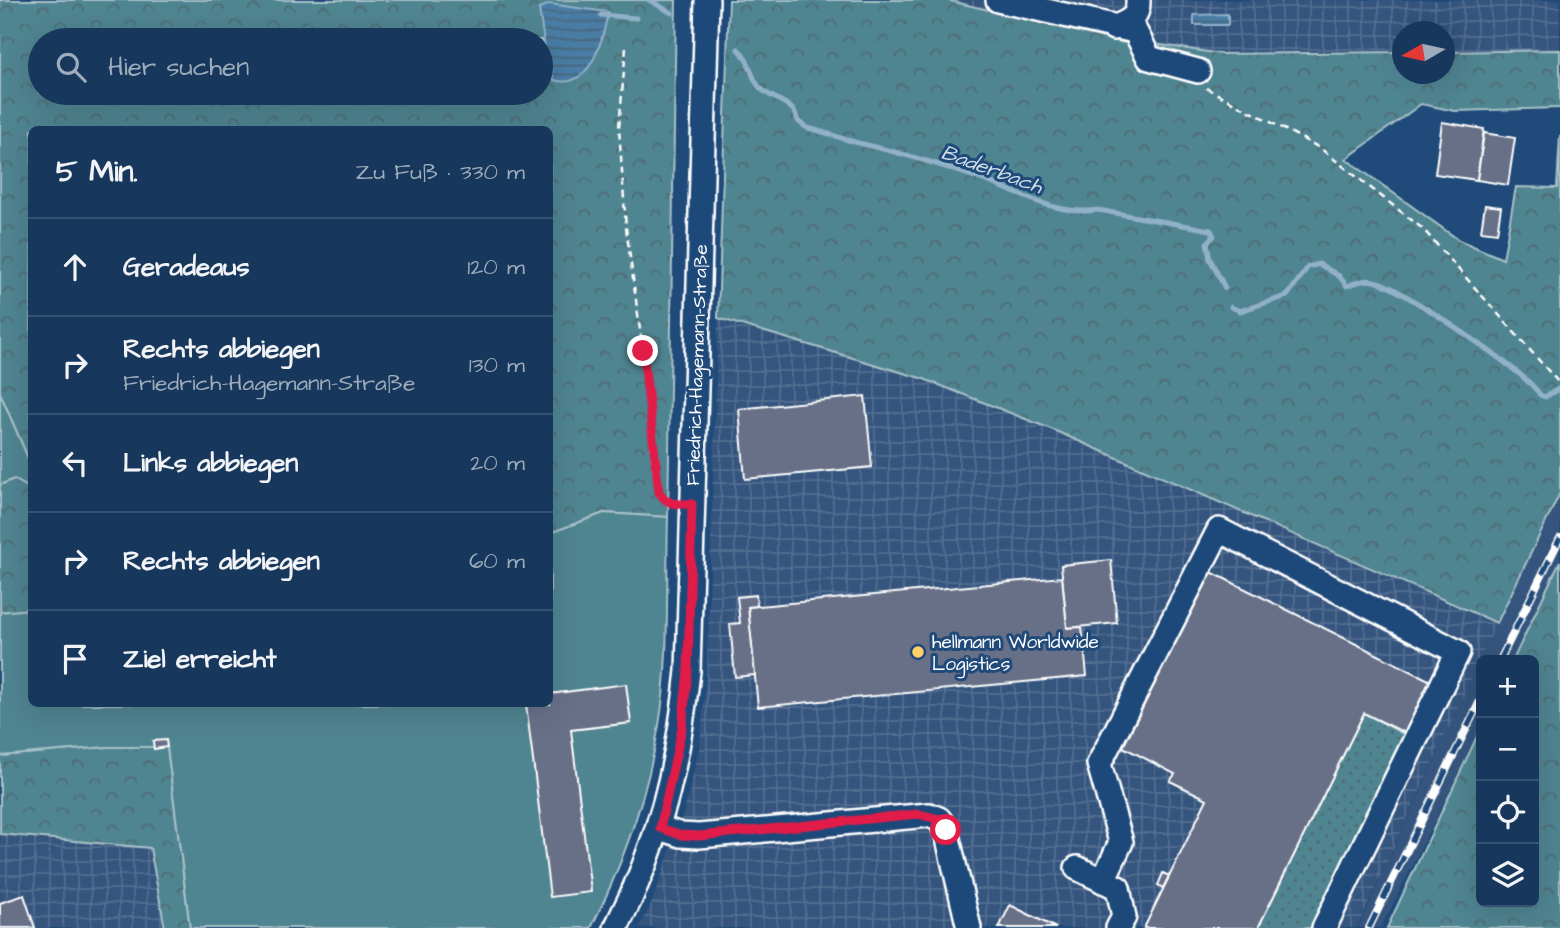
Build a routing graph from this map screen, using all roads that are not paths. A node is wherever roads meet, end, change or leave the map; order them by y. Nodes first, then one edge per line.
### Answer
1 (707, 0) edge
2 (998, 0) edge
3 (1138, 0) edge
4 (1058, 7) edge
5 (1114, 28) junction
6 (1198, 71) road end
7 (660, 828) junction
8 (1077, 868) dead end
9 (1103, 881) junction
10 (616, 928) edge
11 (968, 928) edge
12 (1118, 928) edge
13 (1324, 928) edge

1 - 7 street, Friedrich-Hagemann-Straße
2 - 4 street
3 - 5 street
4 - 5 street
5 - 6 street
7 - 10 street, Friedrich-Hagemann-Straße
7 - 11 street
8 - 9 street
9 - 12 street
9 - 13 street

